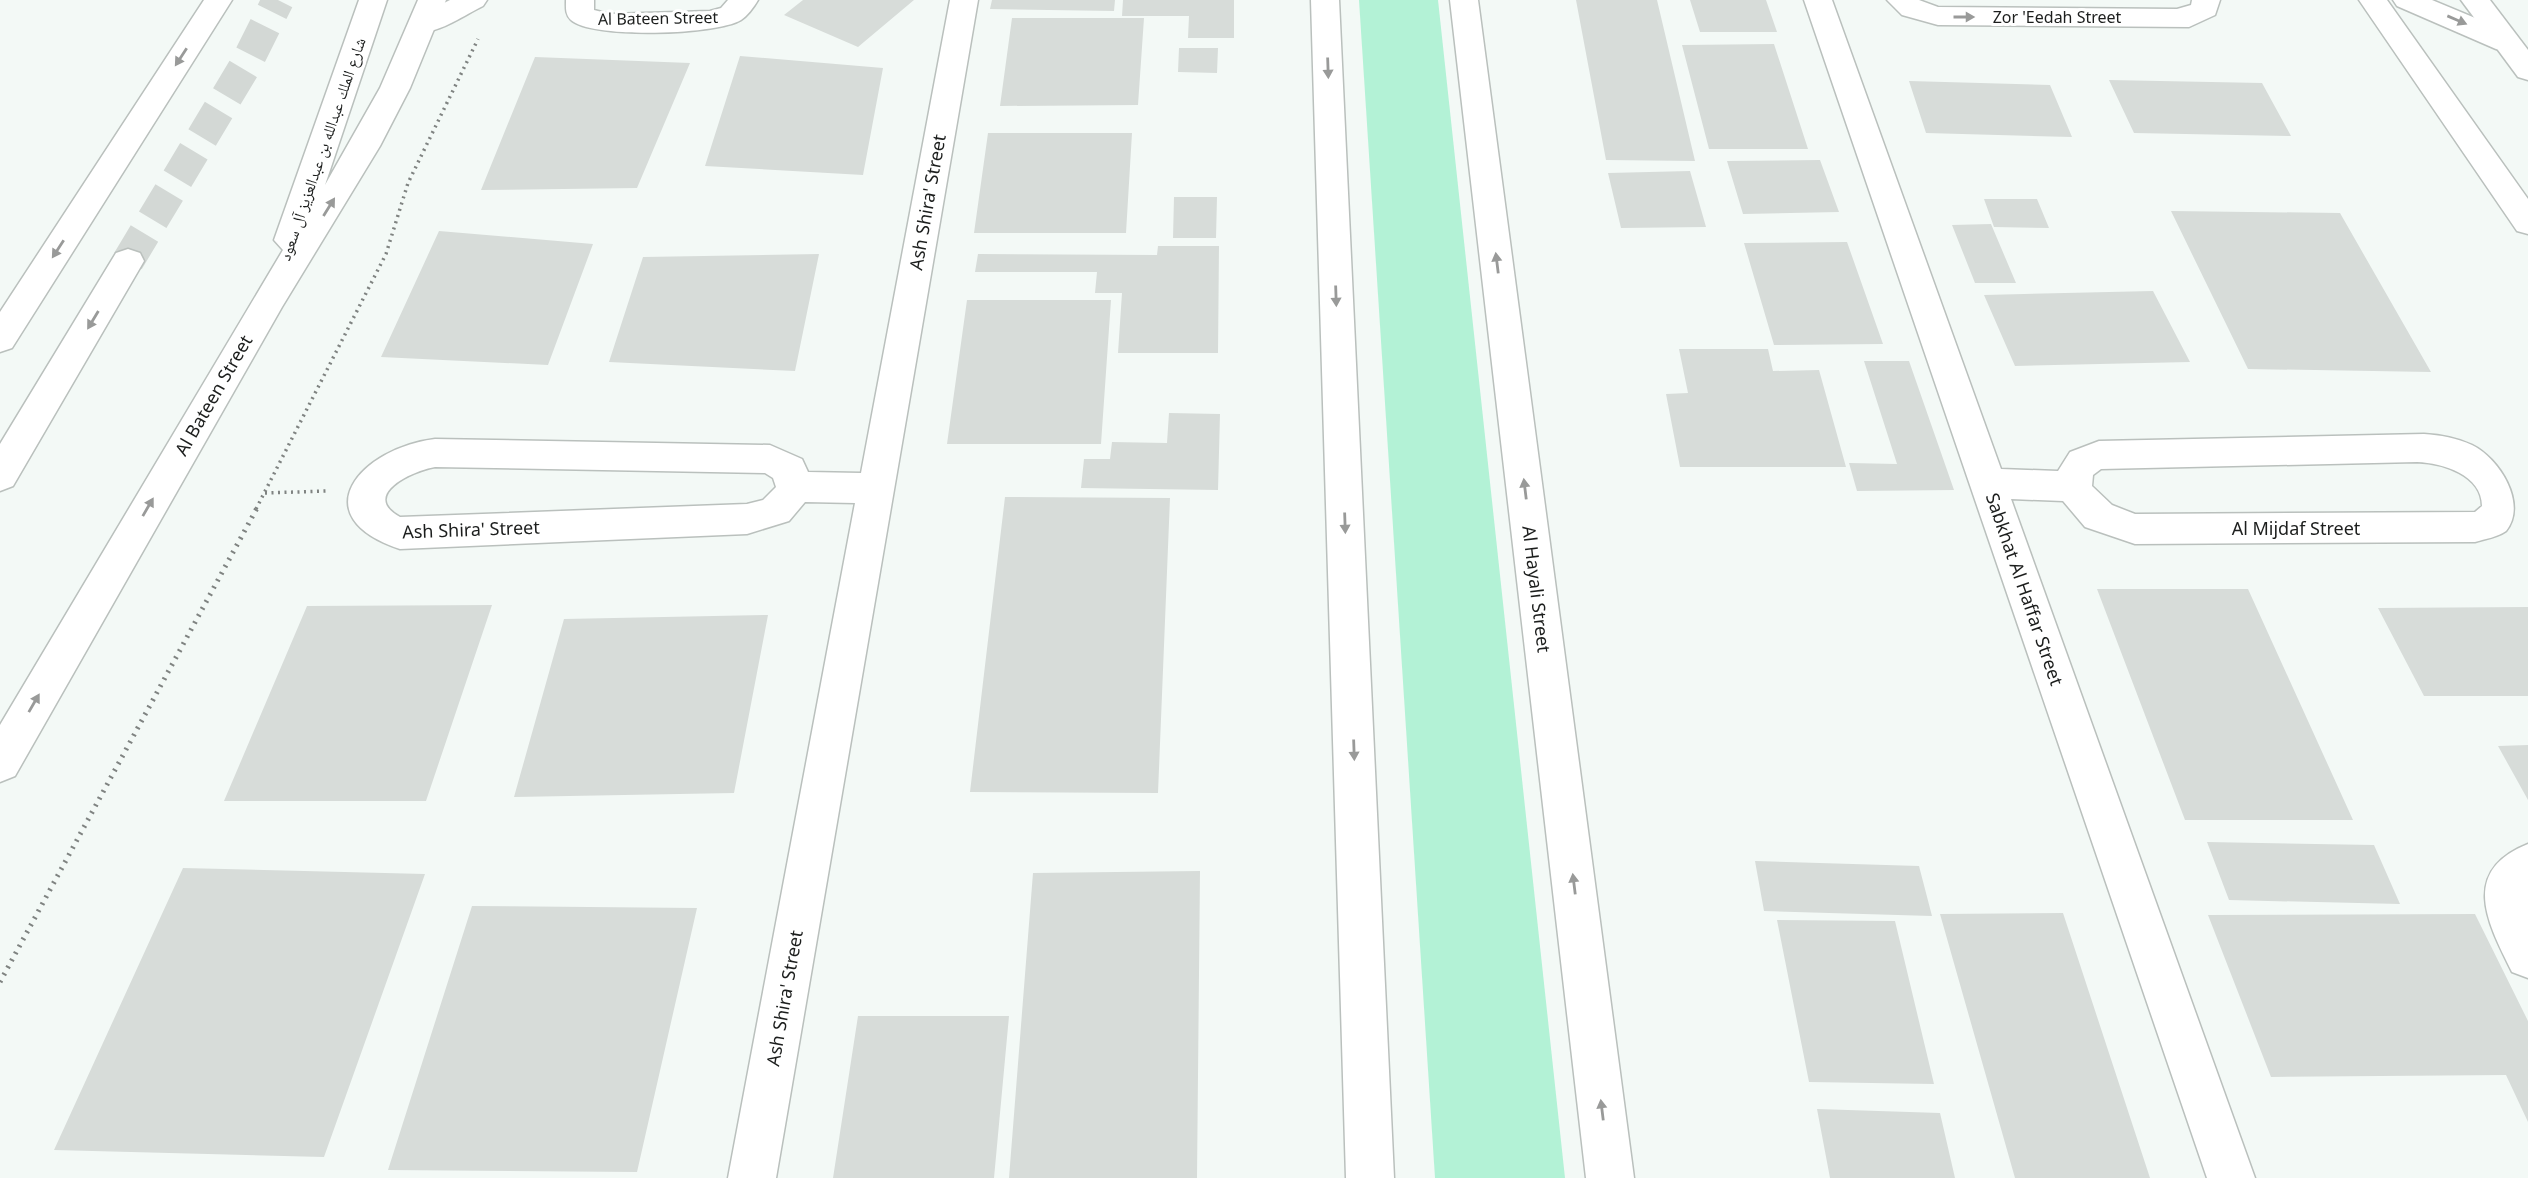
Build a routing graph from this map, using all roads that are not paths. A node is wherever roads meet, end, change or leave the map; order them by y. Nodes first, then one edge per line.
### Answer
1 (218, 0) edge
2 (373, 0) edge
3 (473, 0) edge
4 (580, 0) edge
5 (744, 0) edge
6 (964, 0) edge
7 (1325, 0) edge
8 (1464, 0) edge
9 (1818, 0) edge
10 (1901, 0) edge
11 (2206, 0) edge
12 (2373, 0) edge
13 (2407, 0) edge
14 (2475, 0) edge
15 (427, 12) edge
16 (2506, 42) junction
17 (2528, 70) edge
18 (2528, 223) edge
19 (128, 261) tunnel mouth
20 (270, 298) junction
21 (0, 339) edge
22 (0, 476) edge
23 (1987, 483) junction
24 (2512, 486) edge
25 (794, 487) junction
26 (2074, 487) junction
27 (876, 488) junction
28 (0, 762) edge
29 (2528, 865) edge
30 (2528, 956) edge
31 (752, 1178) edge
32 (1370, 1178) edge
33 (1610, 1178) edge
34 (2231, 1178) edge

1 -> 21 main road
2 - 20 main road, شارع الملك عبدالله بن عبدالعزيز آل سعود
3 - 15 main road, Al Bateen Street
4 - 5 main road, Al Bateen Street
6 - 27 main road, Ash Shira' Street
7 -> 32 main road
33 -> 8 main road, Al Hayali Street
9 - 23 main road, Sabkhat Al Haffar Street
10 -> 11 main road, Zor 'Eedah Street
12 - 18 main road
13 -> 16 main road
14 - 16 main road
20 -> 15 main road, Al Bateen Street
16 - 17 main road
19 -> 22 main road
28 -> 20 main road, Al Bateen Street
23 - 26 main road
23 - 34 main road, Sabkhat Al Haffar Street
24 - 26 main road, Al Mijdaf Street
24 - 26 main road, Al Mijdaf Street
25 - 25 main road, Ash Shira' Street
25 - 27 main road
27 - 31 main road, Ash Shira' Street
29 - 30 main road

